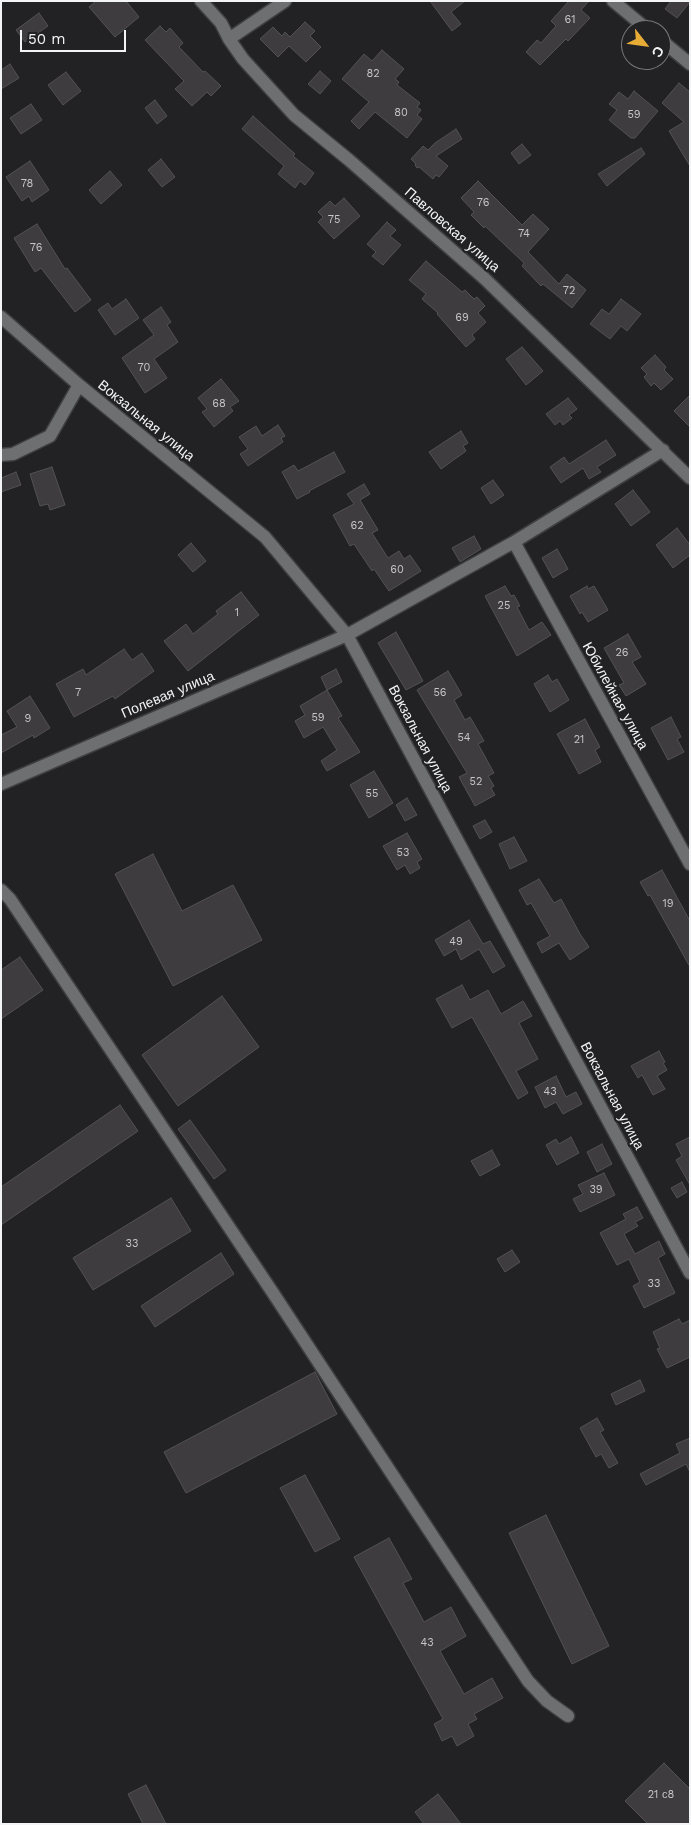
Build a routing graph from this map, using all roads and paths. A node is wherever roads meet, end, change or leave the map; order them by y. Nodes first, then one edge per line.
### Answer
1 (201, 1) edge
2 (284, 1) edge
3 (613, 1) edge
4 (636, 20) edge
5 (228, 39) junction
6 (671, 48) edge
7 (690, 64) edge
8 (1, 317) edge
9 (79, 386) junction
10 (662, 450) junction
11 (1, 455) edge
12 (690, 478) edge
13 (514, 542) junction
14 (347, 635) junction
15 (1, 784) edge
16 (690, 864) edge
17 (1, 890) edge
18 (690, 1273) edge
19 (568, 1716) dead end

1 - 5 street, Павловская улица
2 - 5 street
3 - 4 street
5 - 10 street, Павловская улица
6 - 7 street
8 - 9 street, Вокзальная улица
9 - 11 street
9 - 14 street, Вокзальная улица
10 - 12 street, Павловская улица
10 - 13 street, Полевая улица
13 - 14 street, Полевая улица
13 - 16 street, Юбилейная улица
14 - 15 street, Полевая улица
14 - 18 street, Вокзальная улица
17 - 19 street

